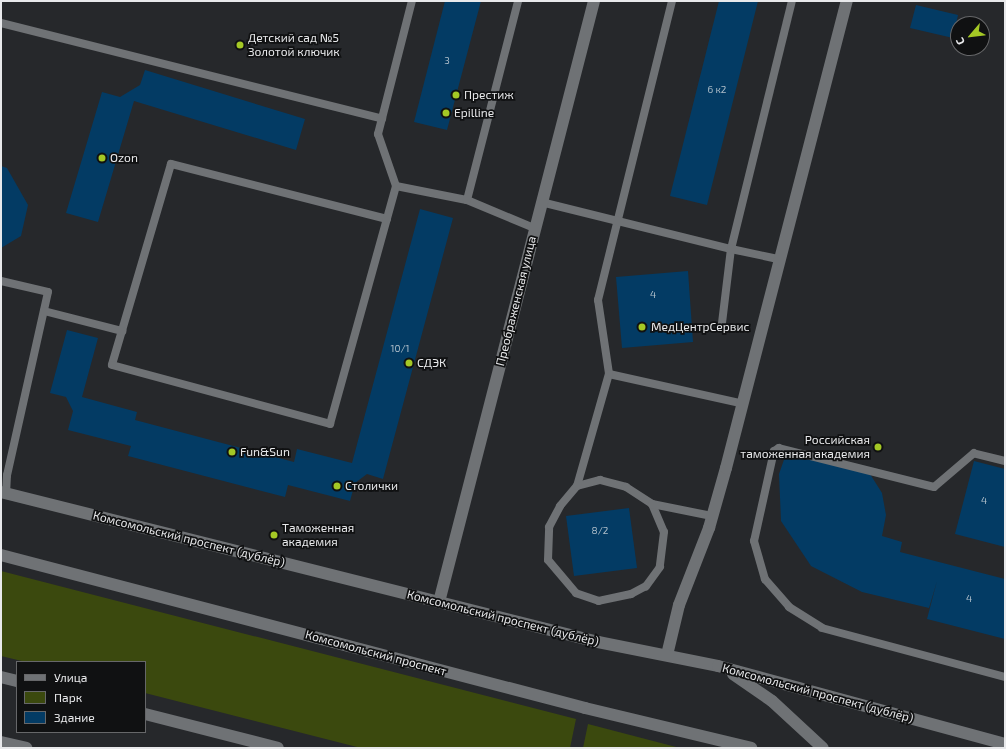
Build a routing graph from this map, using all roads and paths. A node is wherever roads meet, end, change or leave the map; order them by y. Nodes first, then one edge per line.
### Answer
1 (412, 1) edge
2 (518, 1) edge
3 (594, 1) edge
4 (672, 1) edge
5 (792, 1) edge
6 (847, 1) edge
7 (1, 23) edge
8 (382, 119) junction
9 (396, 186) junction
10 (467, 200) junction
11 (541, 202) junction
12 (387, 219) junction
13 (616, 221) junction
14 (534, 228) junction
15 (731, 249) junction
16 (778, 259) junction
17 (1, 281) edge
18 (44, 311) junction
19 (722, 323) dead end
20 (122, 331) junction
21 (609, 374) junction
22 (744, 404) junction
23 (1005, 461) edge
24 (577, 486) junction
25 (3, 492) edge
26 (652, 504) junction
27 (712, 516) junction
28 (1, 555) edge
29 (440, 602) junction
30 (667, 655) junction
31 (718, 666) junction
32 (1, 677) edge
33 (1005, 677) edge
34 (16, 681) edge
35 (146, 714) edge
36 (1, 742) edge
37 (1005, 744) edge
38 (26, 748) edge
39 (278, 748) edge
40 (751, 748) edge
41 (823, 748) edge

1 - 8 lane
2 - 10 lane
3 - 11 street, Преображенская улица
4 - 13 lane
5 - 15 lane
6 - 16 street
7 - 8 lane
8 - 9 lane
9 - 10 lane
9 - 12 lane
10 - 14 lane
11 - 13 lane
11 - 14 street, Преображенская улица
12 - 20 lane
12 - 20 lane
13 - 15 lane
13 - 21 lane
14 - 29 street, Преображенская улица
15 - 16 lane
15 - 19 lane
16 - 22 street
17 - 18 lane
18 - 20 lane
18 - 25 lane
21 - 22 lane
21 - 24 lane
22 - 27 street
23 - 33 lane
24 - 26 lane
24 - 26 lane
25 - 29 street, Комсомольский проспект (дублёр)
26 - 27 lane
27 - 30 street
28 - 40 street, Комсомольский проспект
29 - 30 street, Комсомольский проспект (дублёр)
30 - 31 street, Комсомольский проспект (дублёр)
31 - 37 street, Комсомольский проспект (дублёр)
31 - 41 street
32 - 34 street
35 - 39 street
36 - 38 street

